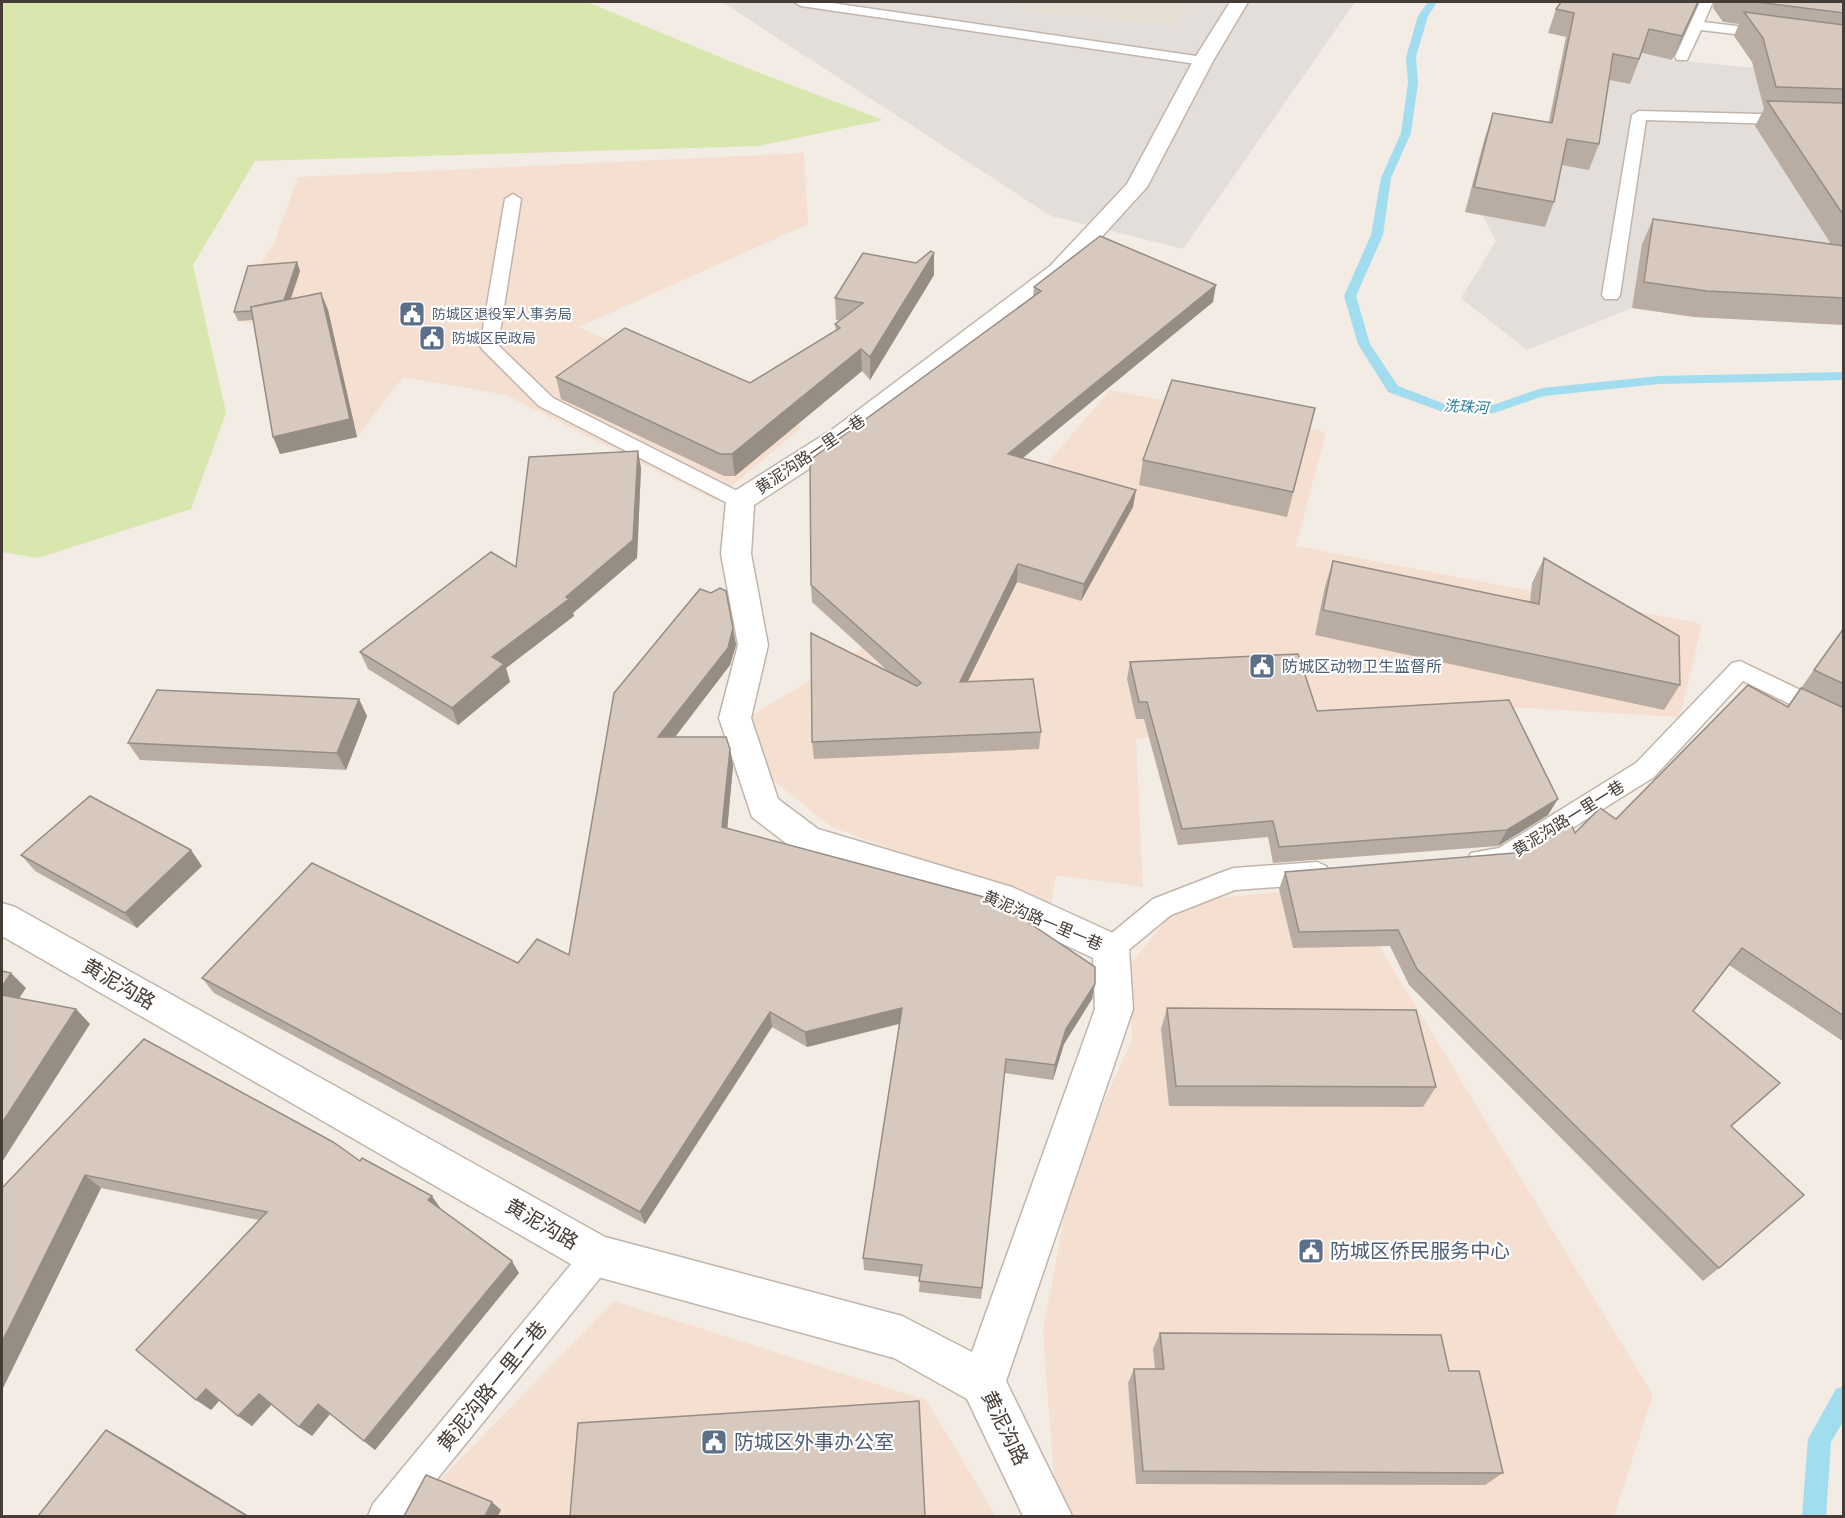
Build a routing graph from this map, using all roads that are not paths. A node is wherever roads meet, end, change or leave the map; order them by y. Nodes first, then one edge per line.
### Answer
1 (801, 2) edge
2 (1239, 2) edge
3 (1707, 2) edge
4 (1696, 25) junction
5 (1787, 37) edge
6 (1682, 57) edge
7 (1203, 61) junction
8 (1844, 121) edge
9 (513, 199) dead end
10 (1611, 294) dead end
11 (740, 501) junction
12 (1844, 722) edge
13 (1457, 862) edge
14 (1340, 871) edge
15 (2, 918) edge
16 (1111, 949) junction
17 (598, 1256) junction
18 (983, 1383) junction
19 (385, 1516) edge
20 (1048, 1516) edge

1 - 7 lane
2 - 7 street, 黄泥沟路一里一巷
3 - 4 lane
4 - 5 lane
4 - 6 lane
7 - 11 street, 黄泥沟路一里一巷
8 - 10 lane
9 - 11 lane
11 - 16 street, 黄泥沟路一里一巷
12 - 13 lane, 黄泥沟路一里一巷
14 - 16 lane, 黄泥沟路一里一巷
15 - 17 street, 黄泥沟路
16 - 18 street, 黄泥沟路一里一巷
17 - 18 street, 黄泥沟路
17 - 19 lane, 黄泥沟路一里二巷
18 - 20 street, 黄泥沟路

